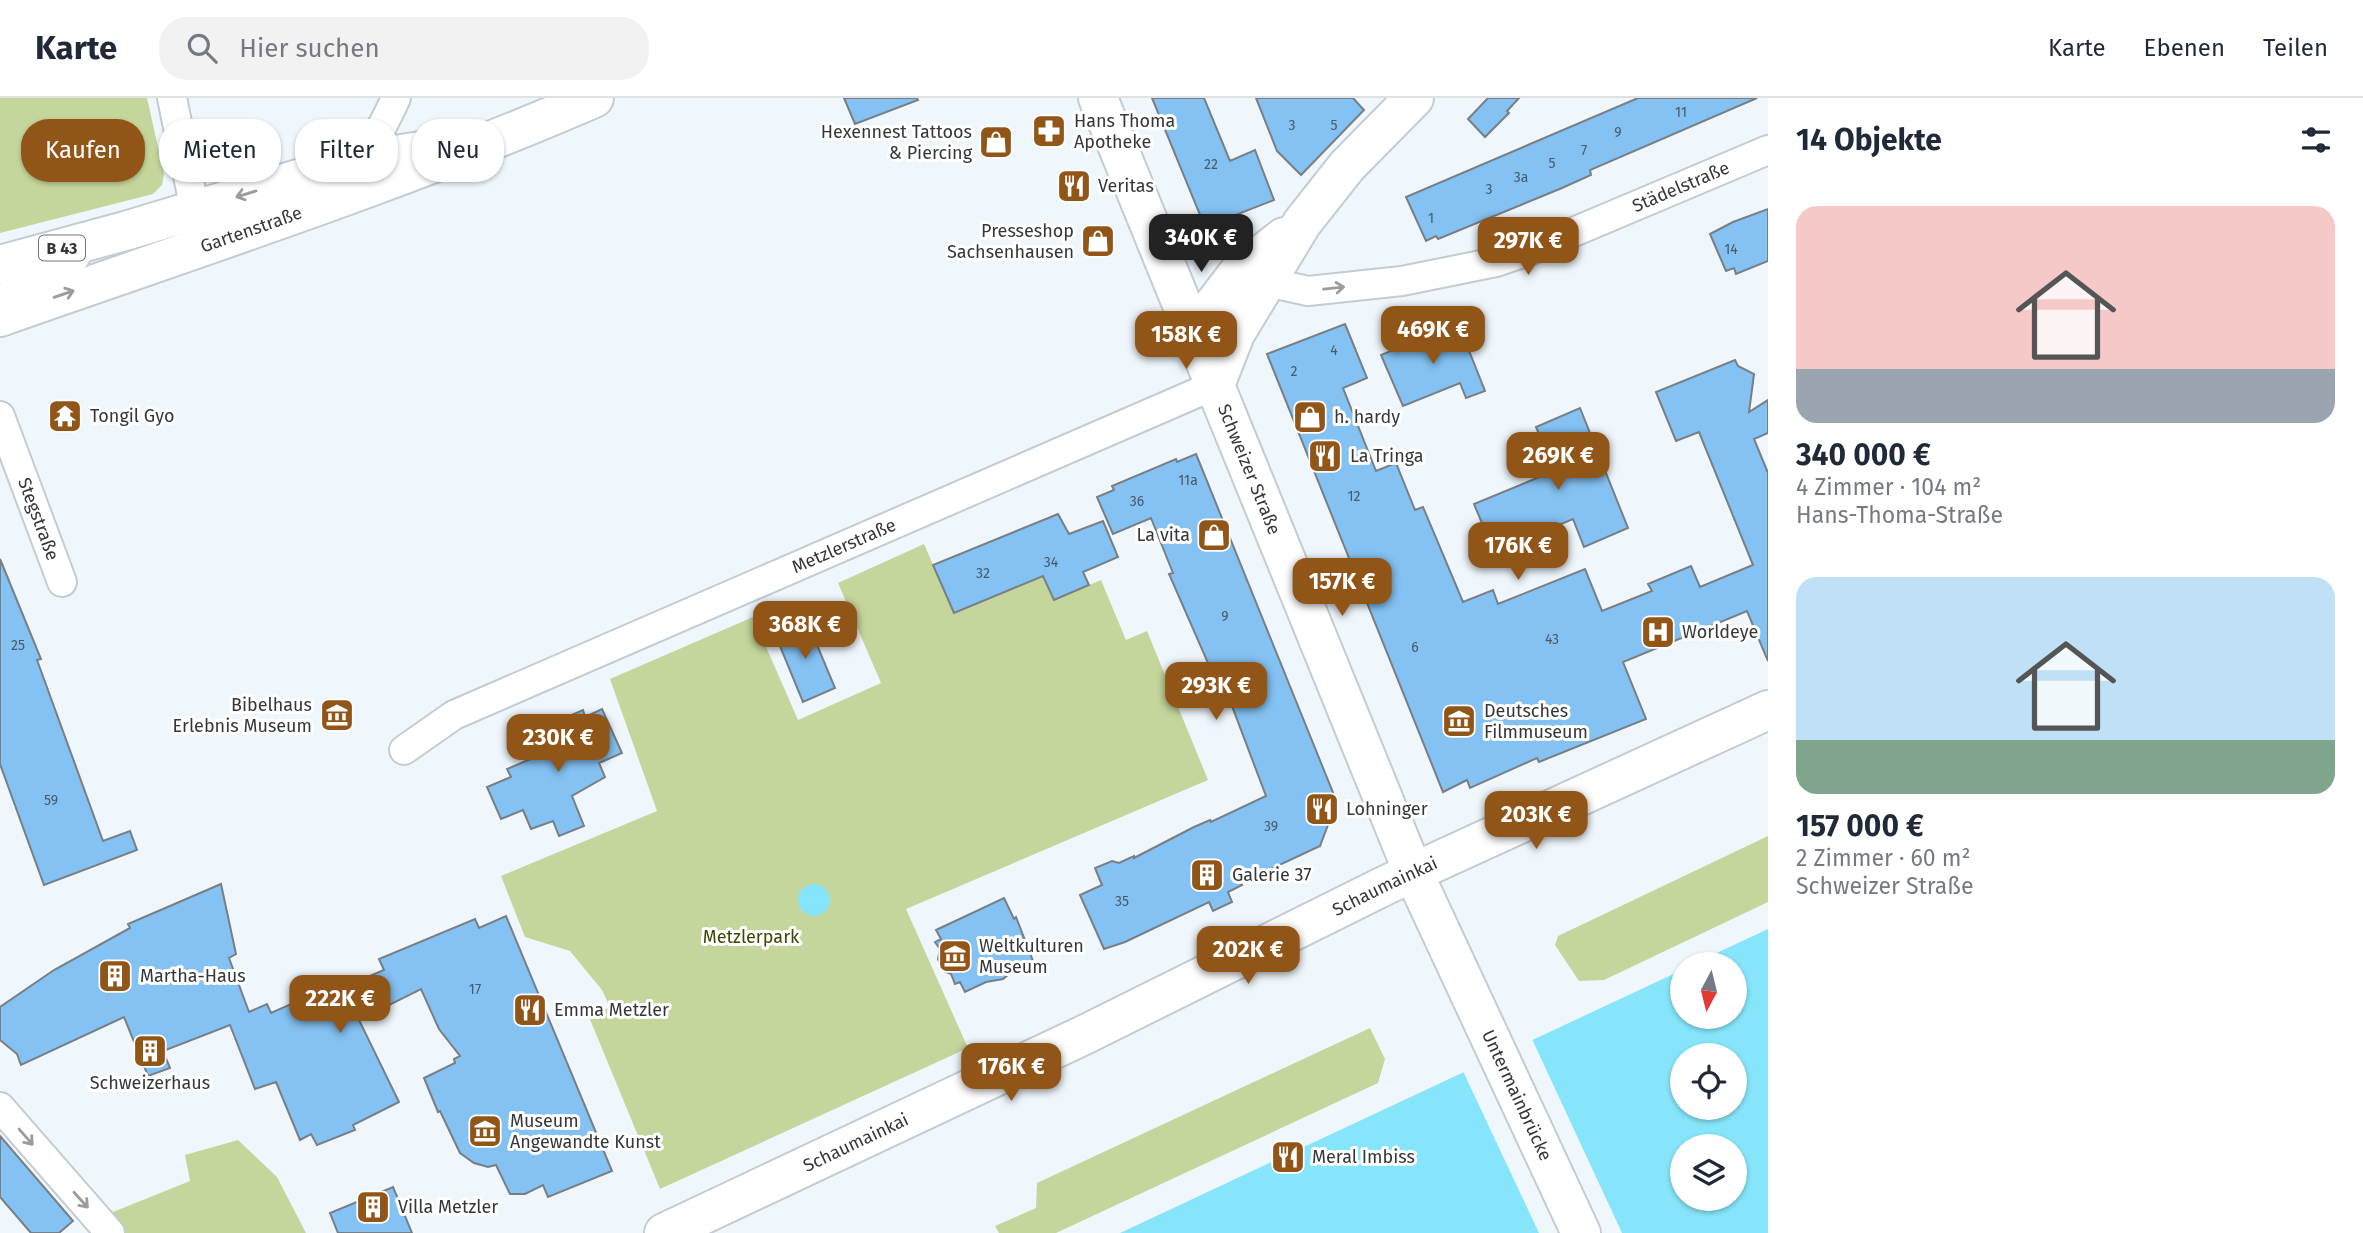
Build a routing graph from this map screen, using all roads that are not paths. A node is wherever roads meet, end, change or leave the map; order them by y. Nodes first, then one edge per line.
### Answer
1 (172, 98) edge
2 (396, 98) edge
3 (594, 98) edge
4 (1098, 98) edge
5 (1414, 98) edge
6 (386, 119) edge
7 (504, 137) edge
8 (1768, 149) edge
9 (412, 173) edge
10 (295, 180) edge
11 (327, 182) edge
12 (195, 210) junction
13 (1302, 223) junction
14 (125, 231) junction
15 (237, 235) junction
16 (0, 265) edge
17 (1267, 282) junction
18 (0, 304) edge
19 (0, 317) edge
20 (1193, 332) junction
21 (1215, 385) junction
22 (0, 416) edge
23 (62, 582) dead end
24 (1768, 710) edge
25 (404, 750) dead end
26 (1413, 873) junction
27 (1451, 956) joint
28 (0, 1107) edge
29 (110, 1233) edge
30 (664, 1233) edge
31 (1581, 1233) edge

1 - 12 street
2 - 6 street
3 - 7 main road, Gartenstraße / B 43
4 - 20 main road, Schweizer Straße
5 - 13 main road
17 -> 8 street, Städelstraße
9 - 15 main road, Gartenstraße
10 -> 12 main road, Gartenstraße / B 43
11 - 15 street
12 - 14 main road, Gartenstraße / B 43
13 - 17 main road
13 - 20 main road
14 - 16 main road, Gartenstraße / B 43
14 - 18 street
19 -> 15 main road, Gartenstraße
17 - 21 main road
20 - 21 main road, Schweizer Straße
21 - 25 street, Metzlerstraße
21 - 26 main road, Schweizer Straße
22 - 23 street, Stegstraße
24 - 26 main road, Schaumainkai
26 - 27 main road, Schweizer Straße
26 - 30 main road, Schaumainkai
27 - 31 main road, Untermainbrücke
28 -> 29 street

